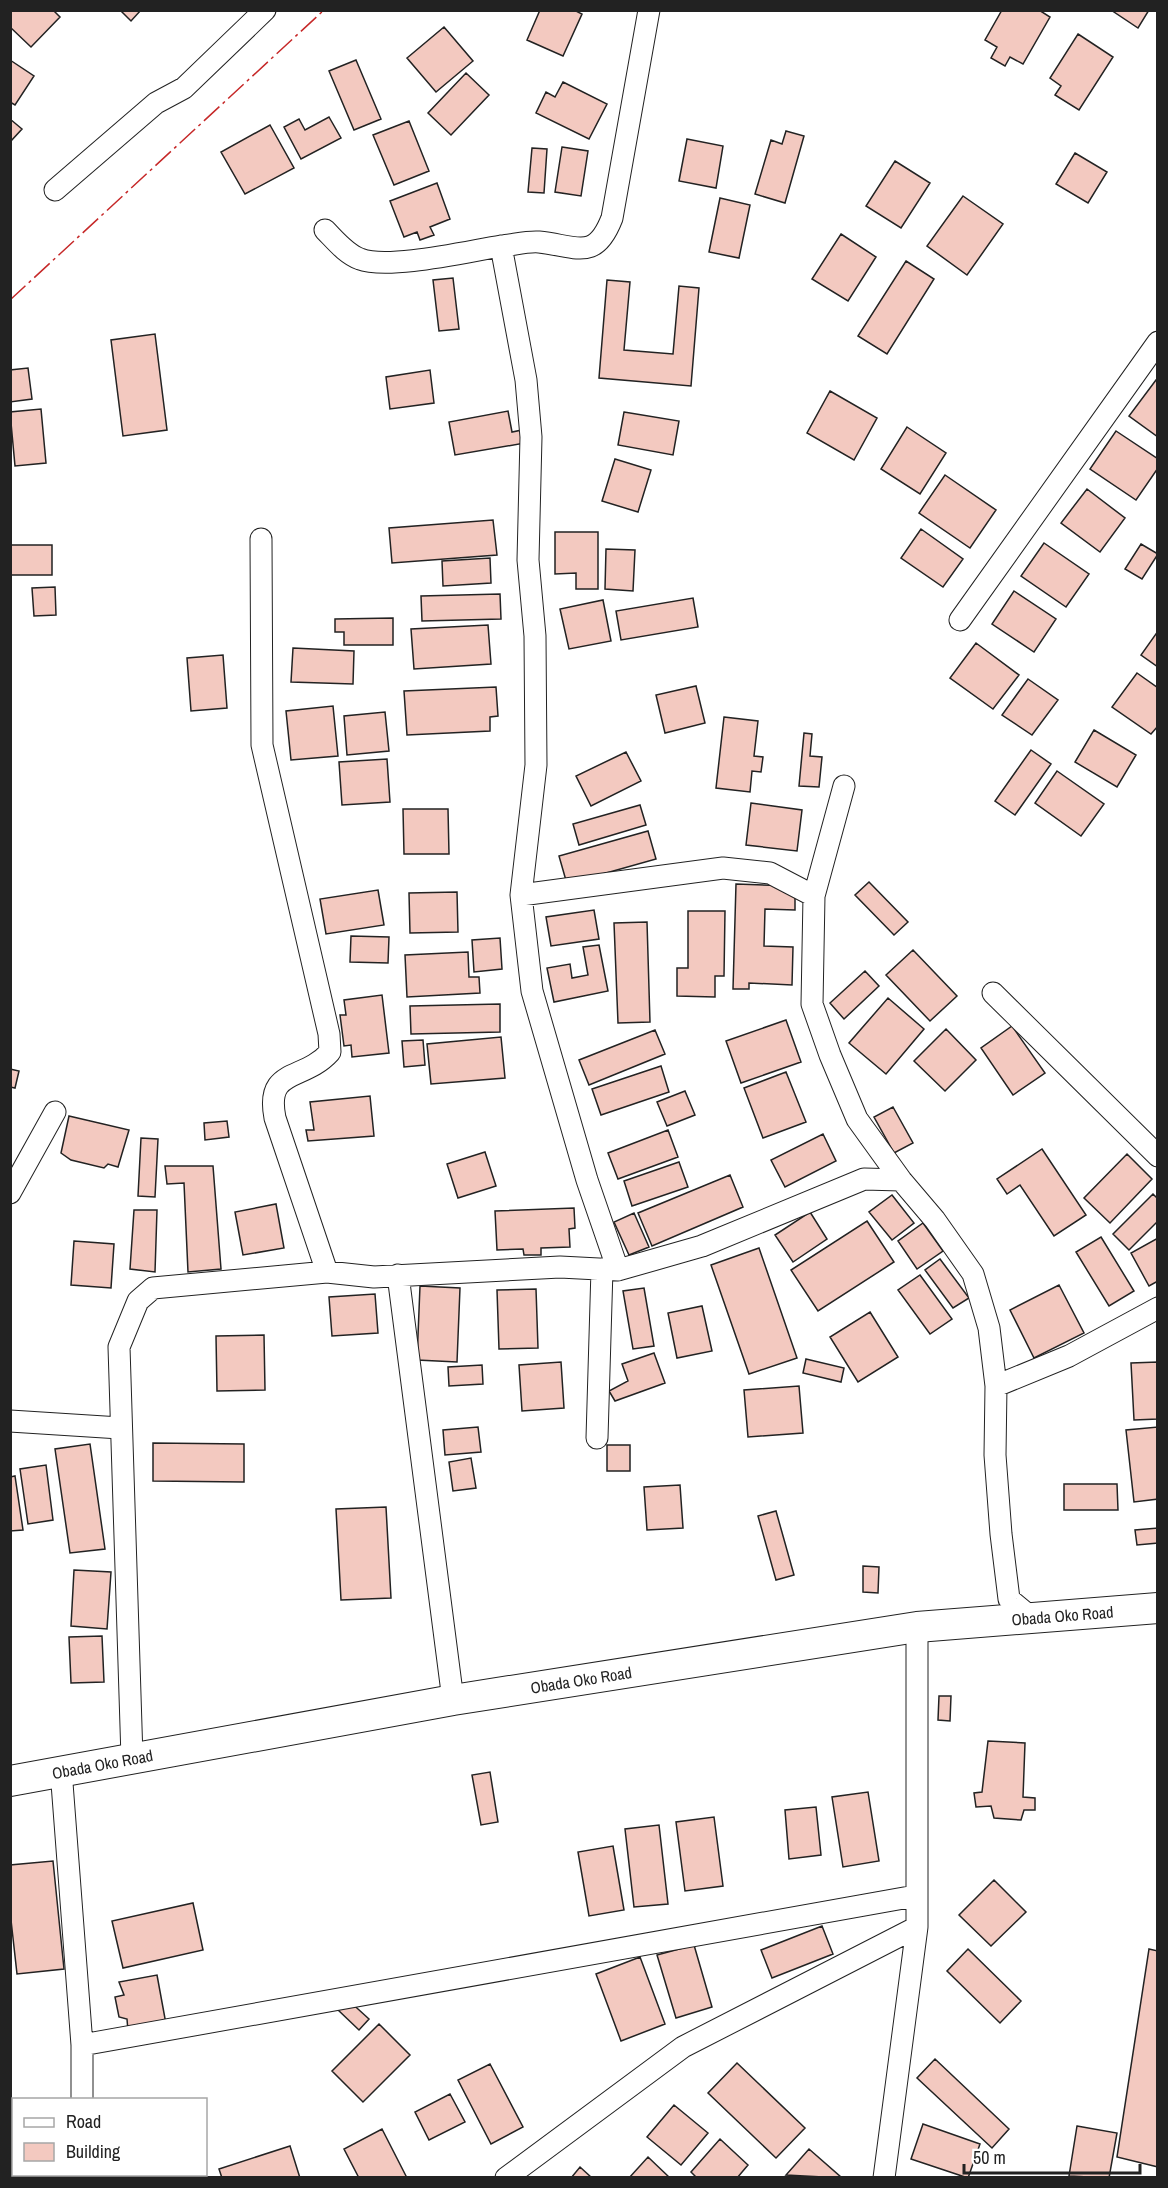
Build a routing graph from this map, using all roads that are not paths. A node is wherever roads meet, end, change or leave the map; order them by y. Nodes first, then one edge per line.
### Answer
1 (265, 10) edge
2 (649, 10) edge
3 (55, 190) dead end
4 (325, 230) dead end
5 (501, 246) junction
6 (1158, 342) edge
7 (261, 538) dead end
8 (960, 620) dead end
9 (844, 786) dead end
10 (521, 895) junction
11 (814, 896) junction
12 (993, 993) dead end
13 (55, 1112) dead end
14 (1158, 1156) edge
15 (901, 1180) junction
16 (10, 1193) edge
17 (610, 1270) junction
18 (327, 1272) junction
19 (398, 1275) junction
20 (1158, 1308) edge
21 (996, 1386) junction
22 (10, 1421) edge
23 (120, 1428) junction
24 (597, 1438) dead end
25 (1158, 1608) edge
26 (1032, 1618) junction
27 (917, 1628) junction
28 (453, 1700) junction
29 (132, 1758) junction
30 (61, 1770) junction
31 (10, 1781) edge
32 (915, 1896) junction
33 (917, 1927) junction
34 (82, 2045) junction
35 (82, 2098) edge
36 (506, 2178) edge
37 (884, 2178) edge

1 - 3 street
2 - 5 street
4 - 5 street
5 - 10 street
6 - 8 street
7 - 18 street
9 - 11 street
10 - 11 street
10 - 17 street
11 - 15 street
12 - 14 street
13 - 16 street
15 - 17 street
15 - 21 street
17 - 19 street
17 - 24 street
18 - 19 street
18 - 23 street
19 - 28 street
20 - 21 street
21 - 26 street
22 - 23 street
23 - 29 street
25 - 26 main road, Obada Oko Road
26 - 27 main road, Obada Oko Road
27 - 28 main road, Obada Oko Road
27 - 32 street
28 - 29 main road, Obada Oko Road
29 - 30 main road, Obada Oko Road
30 - 31 main road, Obada Oko Road
30 - 34 street
32 - 33 street
32 - 34 street
33 - 36 street
33 - 37 street
34 - 35 street

